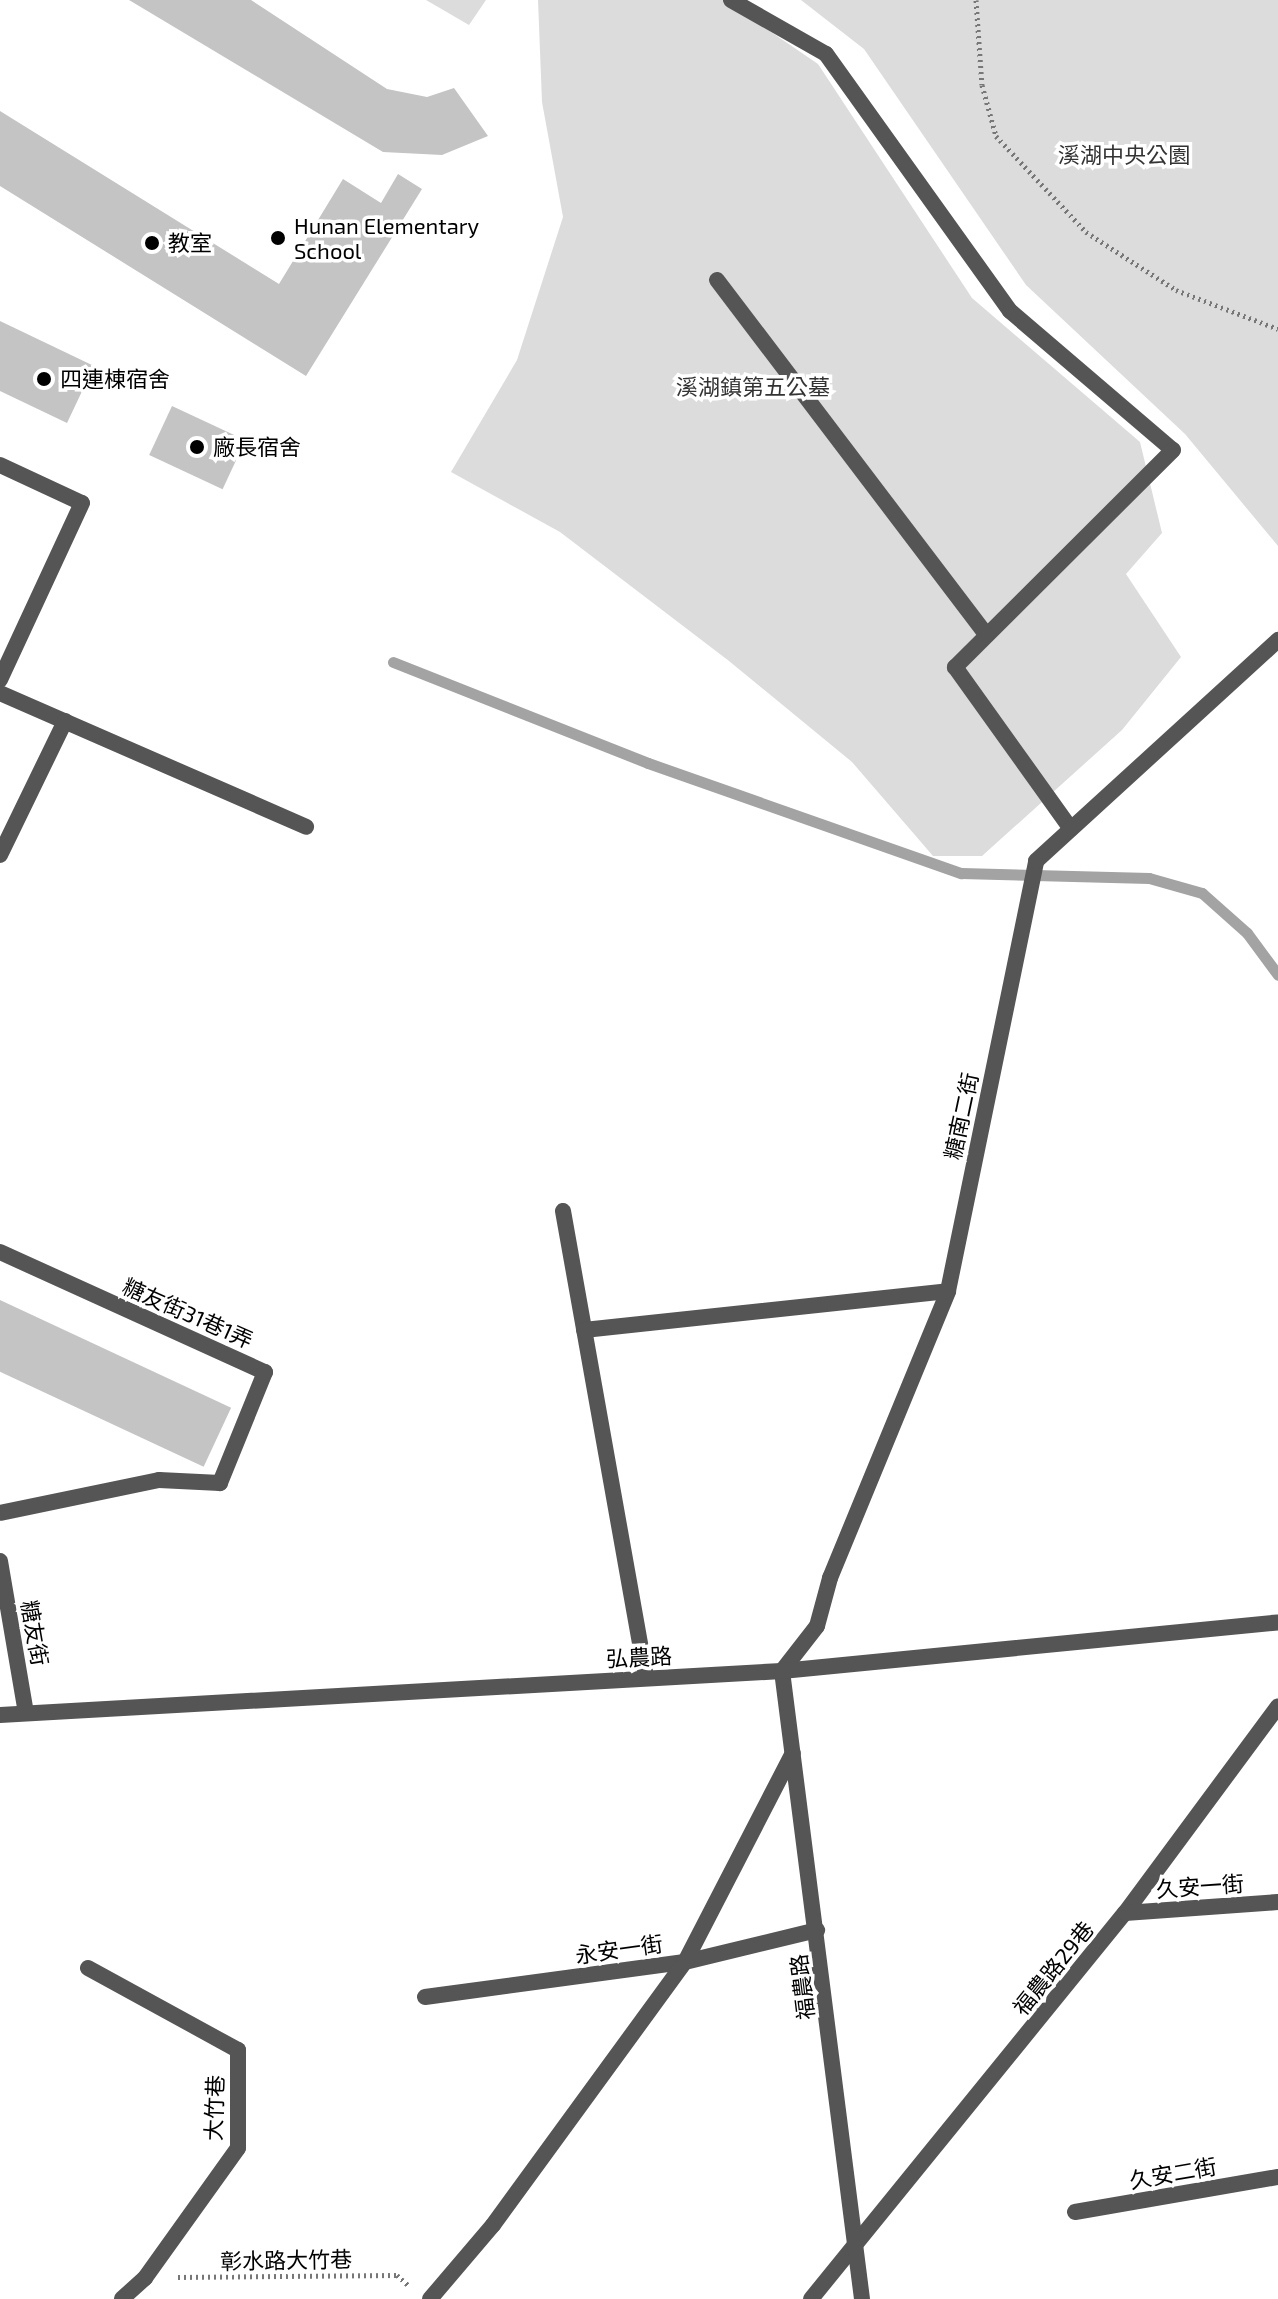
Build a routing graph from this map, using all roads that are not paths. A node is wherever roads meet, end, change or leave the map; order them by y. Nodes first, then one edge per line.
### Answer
1 (731, 0) edge
2 (717, 280) dead end
3 (0, 465) edge
4 (986, 635) junction
5 (1278, 640) edge
6 (0, 680) edge
7 (0, 693) edge
8 (65, 721) junction
9 (306, 827) dead end
10 (1071, 829) junction
11 (0, 855) edge
12 (563, 1211) dead end
13 (0, 1252) edge
14 (948, 1291) junction
15 (584, 1330) junction
16 (0, 1513) edge
17 (0, 1561) edge
18 (1278, 1622) edge
19 (782, 1671) junction
20 (646, 1678) junction
21 (1278, 1706) edge
22 (26, 1713) junction
23 (0, 1715) edge
24 (793, 1753) junction
25 (1278, 1902) edge
26 (1125, 1913) junction
27 (817, 1930) junction
28 (685, 1962) junction
29 (88, 1968) dead end
30 (425, 1997) dead end
31 (1278, 2177) edge
32 (1075, 2212) dead end
33 (855, 2251) junction
34 (422, 2295) edge
35 (122, 2299) edge
36 (811, 2299) edge
37 (862, 2299) edge

1 - 4 street
2 - 4 street
3 - 6 street
4 - 10 street
5 - 10 street, 糖南二街
7 - 8 street
8 - 9 street
8 - 11 street
10 - 14 street, 糖南二街
12 - 15 street
13 - 16 street, 糖友街31巷1弄
14 - 15 street
14 - 19 street, 糖南二街
15 - 20 street
17 - 22 street, 糖友街
18 - 19 street, 弘農路
19 - 20 street, 弘農路
19 - 24 street, 福農路
20 - 22 street, 弘農路
21 - 26 street, 福農路29巷
22 - 23 street, 弘農路
24 - 27 street, 福農路
24 - 28 street
25 - 26 street, 久安一街
26 - 33 street, 福農路29巷
27 - 28 street, 永安一街
27 - 33 street, 福農路
28 - 30 street, 永安一街
28 - 34 street
29 - 35 street, 大竹巷
31 - 32 street, 久安二街
33 - 36 street, 福農路29巷
33 - 37 street, 福農路

